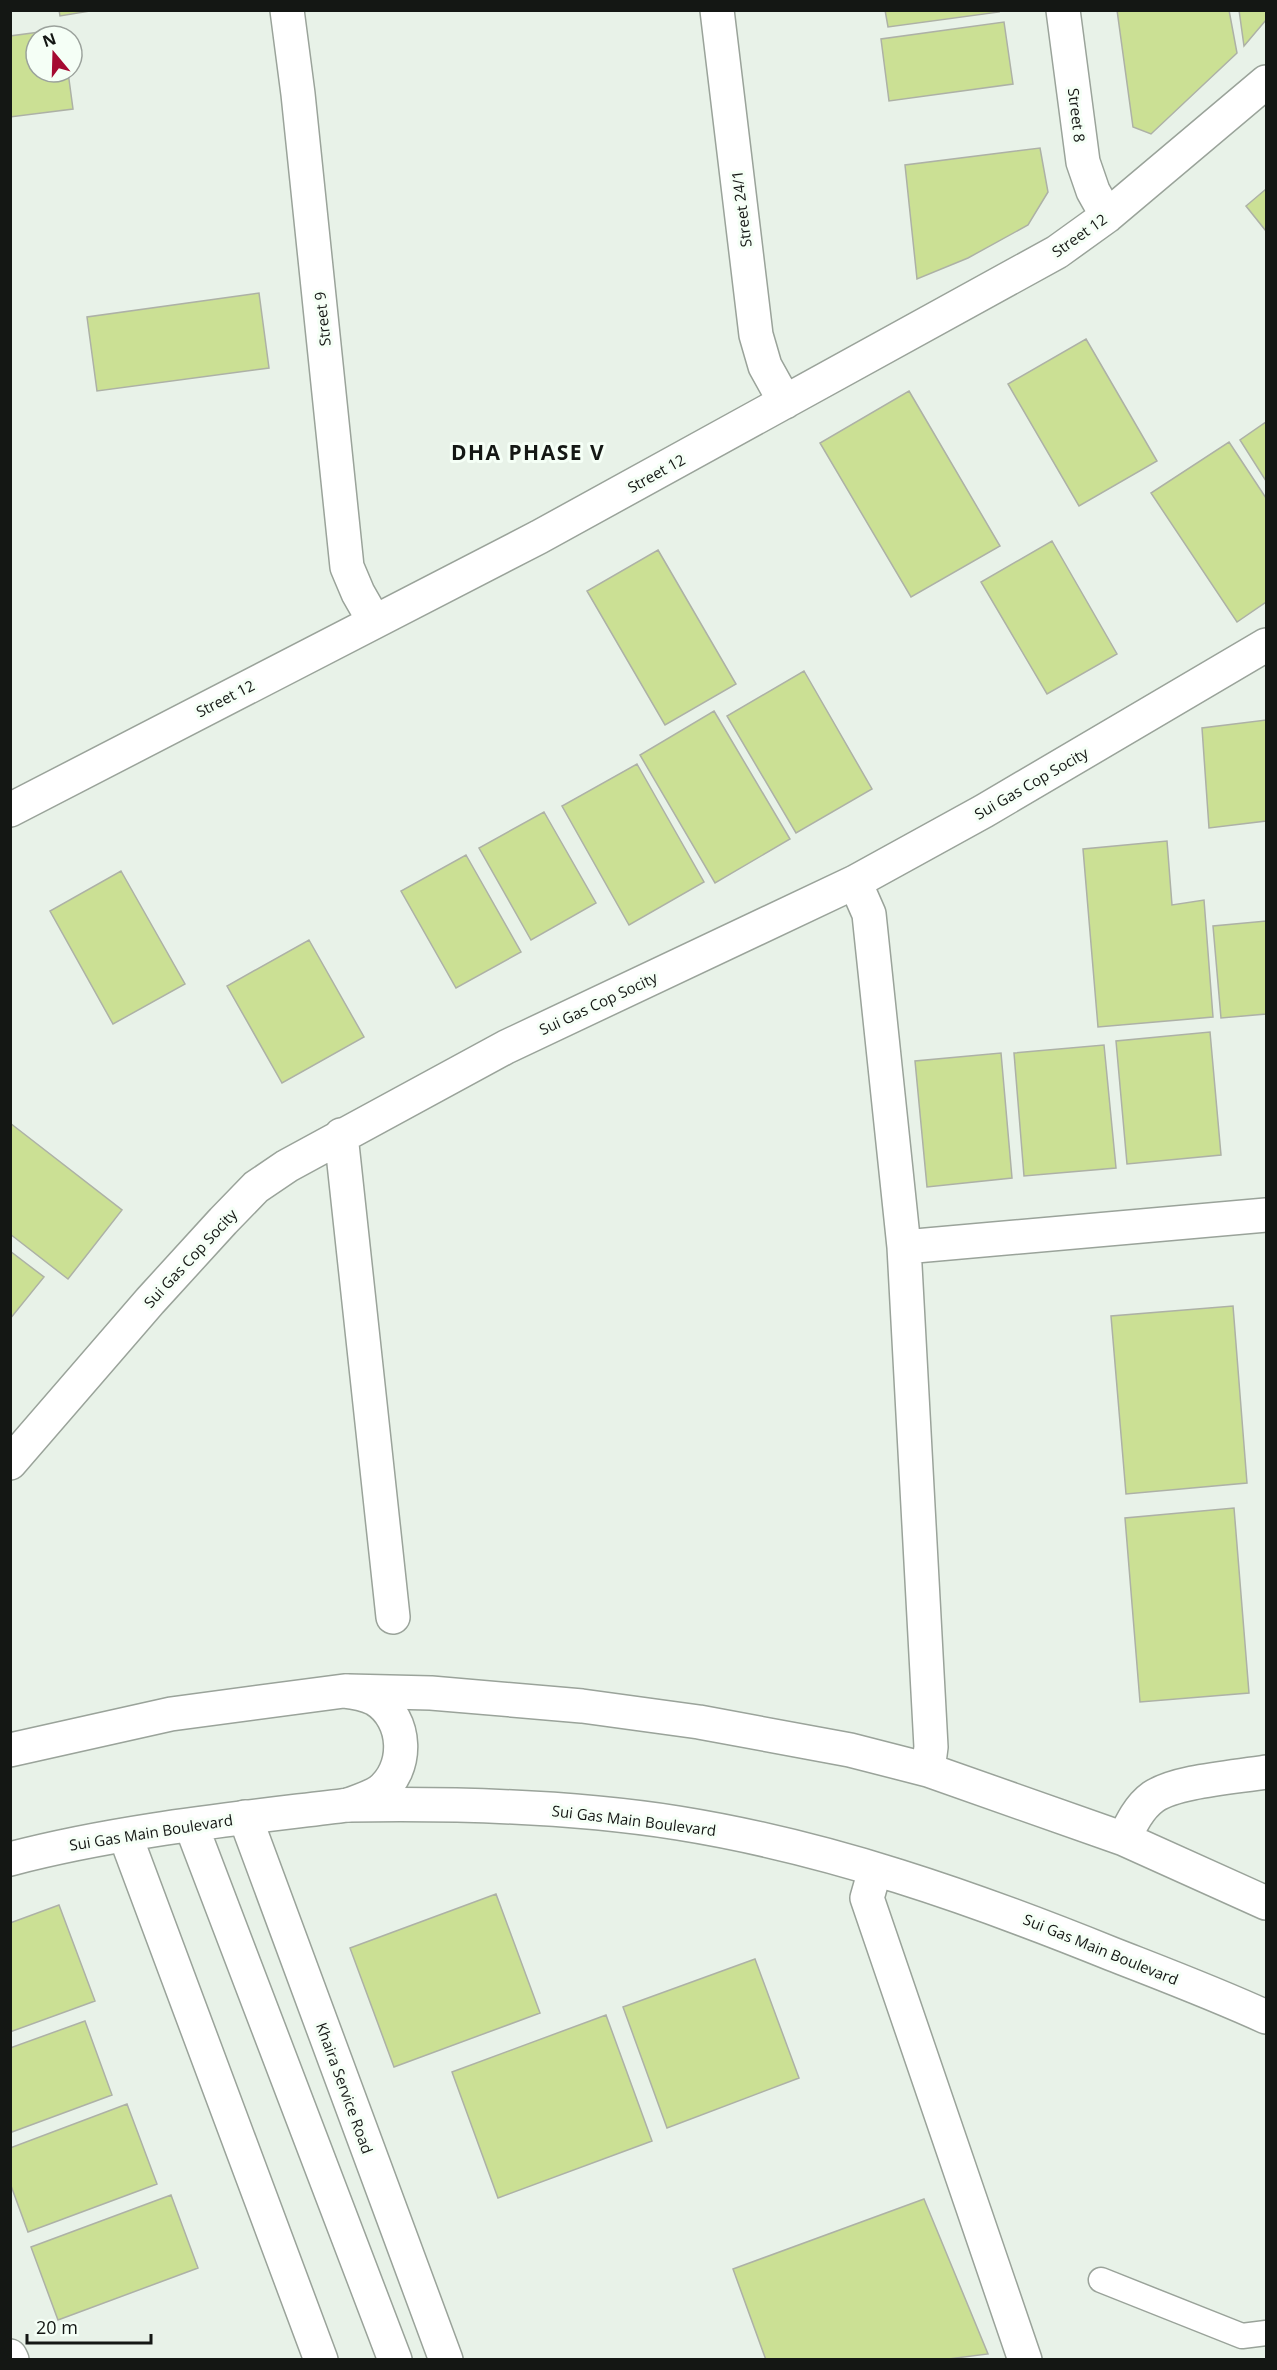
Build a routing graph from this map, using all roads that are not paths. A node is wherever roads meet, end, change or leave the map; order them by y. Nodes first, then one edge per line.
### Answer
1 (287, 10) edge
2 (717, 10) edge
3 (1063, 10) edge
4 (1266, 82) edge
5 (1107, 216) junction
6 (785, 402) junction
7 (374, 621) junction
8 (1266, 645) edge
9 (10, 810) edge
10 (855, 882) junction
11 (341, 1135) junction
12 (1266, 1215) edge
13 (904, 1247) junction
14 (10, 1463) edge
15 (393, 1617) dead end
16 (344, 1691) junction
17 (10, 1750) edge
18 (928, 1770) junction
19 (1266, 1772) edge
20 (348, 1805) junction
21 (245, 1818) junction
22 (191, 1825) junction
23 (125, 1835) junction
24 (1124, 1839) junction
25 (10, 1859) edge
26 (875, 1870) junction
27 (1266, 1903) edge
28 (1266, 2017) edge
29 (1101, 2280) dead end
30 (1266, 2333) edge
31 (321, 2360) edge
32 (395, 2360) edge
33 (446, 2360) edge
34 (1025, 2360) edge

1 - 7 street, Street 9
2 - 6 street, Street 24/1
3 - 5 street, Street 8
4 - 5 street, Street 12
5 - 6 street, Street 12
6 - 7 street, Street 12
7 - 9 street, Street 12
8 - 10 street, Sui Gas Cop Socity
10 - 11 street, Sui Gas Cop Socity
10 - 13 street
11 - 14 street, Sui Gas Cop Socity
11 - 15 street
12 - 13 street
13 - 18 street
16 - 17 street
16 - 18 street
16 - 20 street
18 - 24 street
19 - 24 street
20 - 21 street, Sui Gas Main Boulevard
20 - 26 street, Sui Gas Main Boulevard
21 - 22 street, Sui Gas Main Boulevard
21 - 33 street, Khaira Service Road
22 - 23 street, Sui Gas Main Boulevard
22 - 32 street
23 - 25 street, Sui Gas Main Boulevard
23 - 31 street
24 - 27 street
26 - 28 street, Sui Gas Main Boulevard
26 - 34 street
29 - 30 lane

